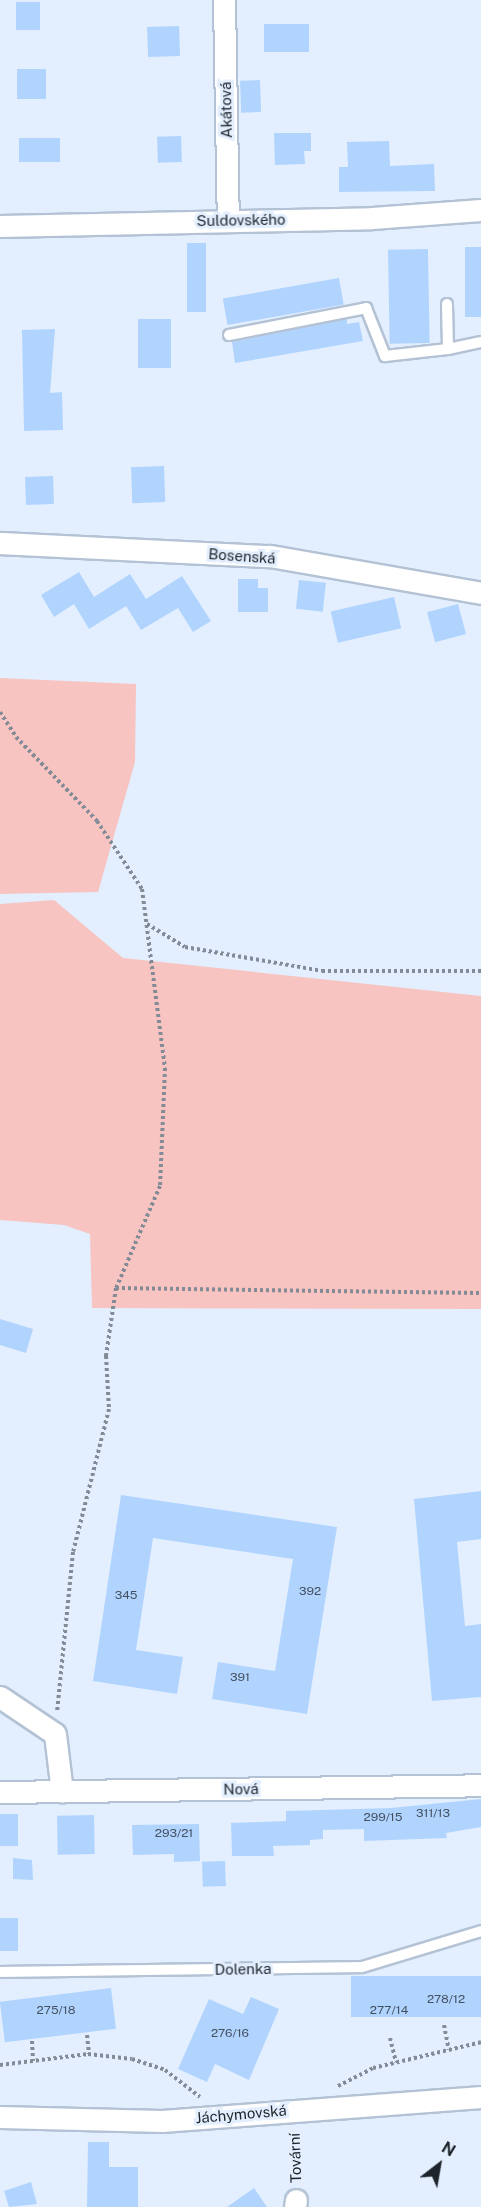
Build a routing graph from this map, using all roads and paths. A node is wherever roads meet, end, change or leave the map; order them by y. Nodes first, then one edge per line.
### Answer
1 (224, 0) edge
2 (481, 210) edge
3 (228, 220) junction
4 (0, 226) edge
5 (447, 304) dead end
6 (229, 335) dead end
7 (481, 342) edge
8 (448, 349) junction
9 (0, 543) edge
10 (481, 593) edge
11 (0, 712) edge
12 (147, 924) junction
13 (481, 971) edge
14 (116, 1288) junction
15 (481, 1293) edge
16 (0, 1697) edge
17 (55, 1734) junction
18 (481, 1785) edge
19 (0, 1792) edge
20 (62, 1792) junction
21 (481, 1931) edge
22 (0, 1972) edge
23 (444, 2025) dead end
24 (87, 2035) dead end
25 (390, 2038) dead end
26 (32, 2041) dead end
27 (481, 2042) edge
28 (449, 2050) junction
29 (89, 2054) junction
30 (33, 2061) junction
31 (396, 2062) junction
32 (0, 2065) edge
33 (333, 2088) dead end
34 (481, 2097) edge
35 (292, 2109) junction
36 (216, 2116) junction
37 (0, 2117) edge
38 (296, 2204) edge

1 - 3 street, Akátová
2 - 3 street, Suldovského
3 - 4 street, Suldovského
5 - 8 lane
6 - 8 lane
7 - 8 lane
9 - 10 street, Bosenská
11 - 12 path
12 - 13 path
12 - 14 path
14 - 15 path
14 - 17 path
16 - 17 street
17 - 20 street
18 - 20 street, Nová
19 - 20 street, Nová
21 - 22 lane, Dolenka
23 - 28 path
24 - 29 path
25 - 31 path
26 - 30 path
27 - 28 path
28 - 31 path
29 - 30 path
29 - 36 path
30 - 32 path
31 - 33 path
34 - 35 street, Jáchymovská
35 - 36 street, Jáchymovská
35 - 38 path, Tovární
36 - 37 street, Jáchymovská

